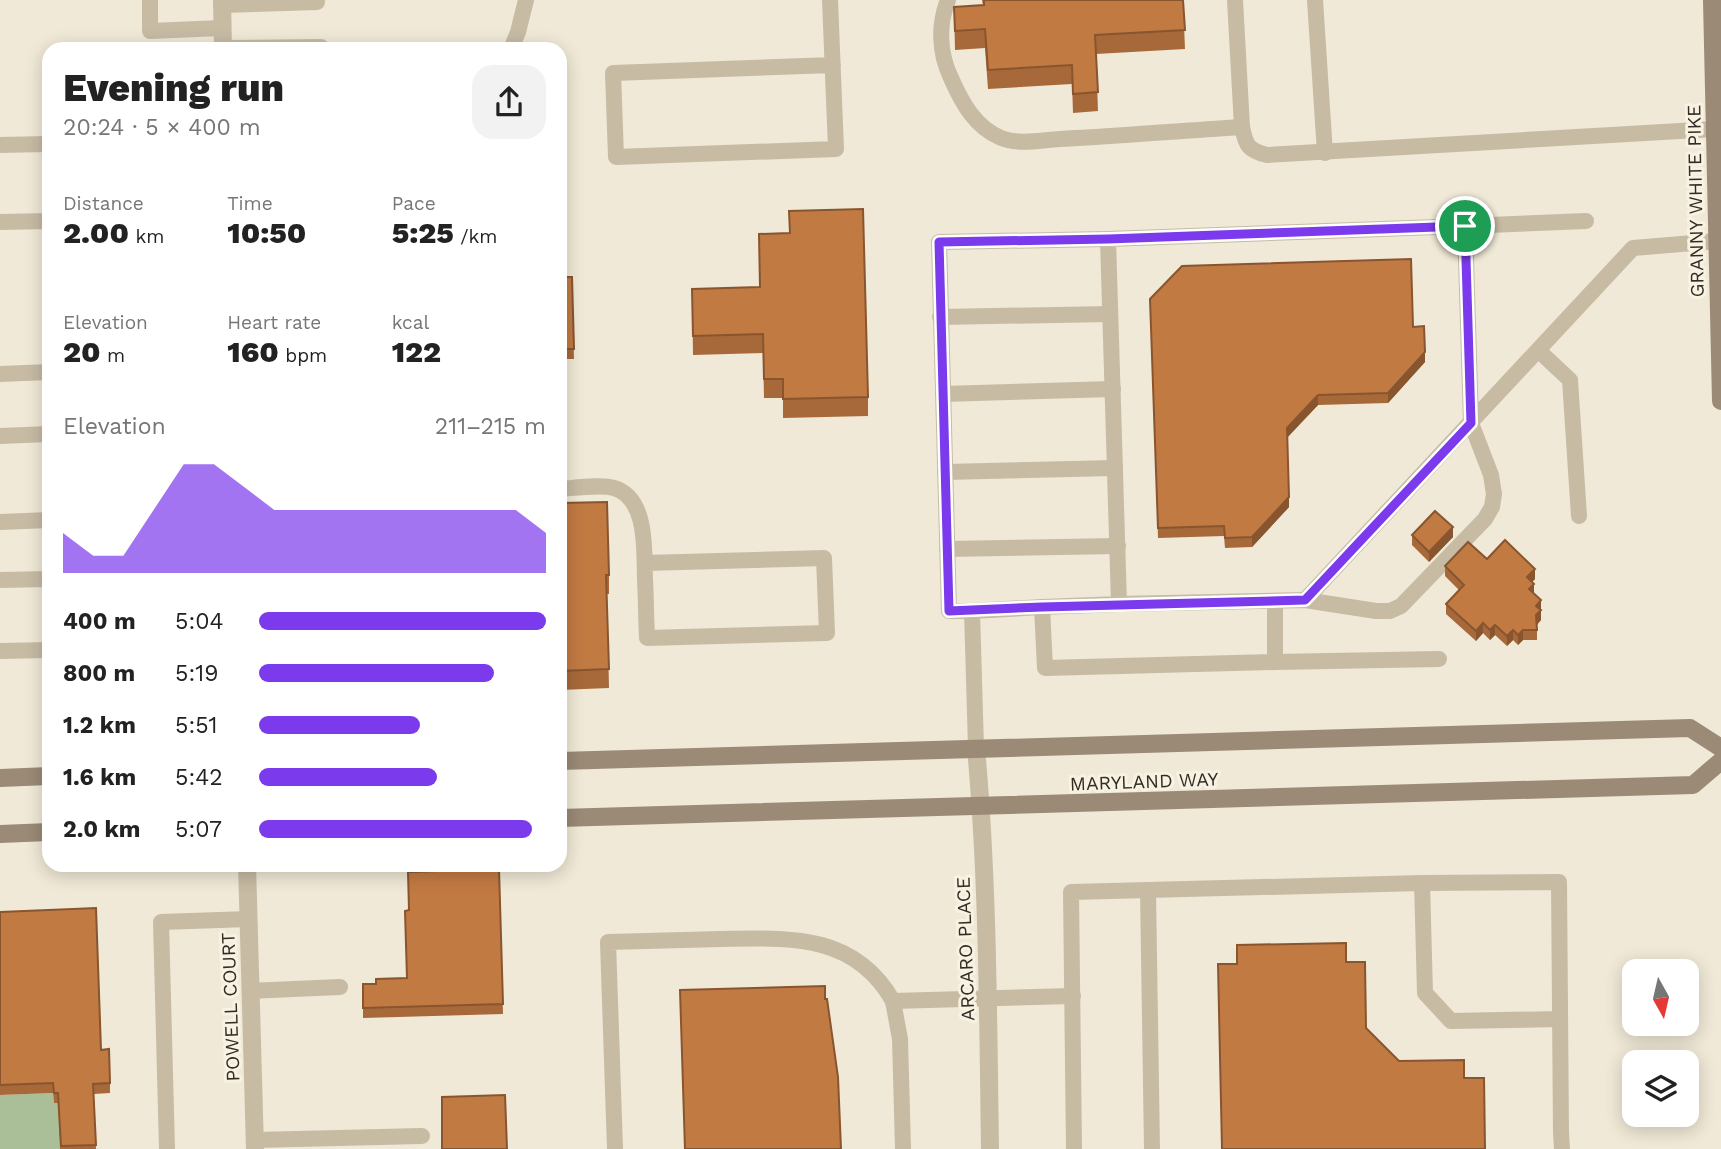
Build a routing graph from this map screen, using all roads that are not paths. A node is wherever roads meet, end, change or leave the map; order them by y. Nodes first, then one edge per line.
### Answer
1 (150, 0) edge
2 (526, 0) edge
3 (830, 0) edge
4 (948, 0) edge
5 (1234, 0) edge
6 (1315, 0) edge
7 (1712, 0) edge
8 (222, 2) edge
9 (317, 2) dead end
10 (222, 28) junction
11 (223, 42) edge
12 (514, 42) edge
13 (833, 65) junction
14 (1242, 127) junction
15 (1715, 129) junction
16 (42, 144) edge
17 (0, 145) edge
18 (1325, 152) junction
19 (42, 221) edge
20 (1586, 221) dead end
21 (0, 222) edge
22 (1465, 226) junction
23 (1718, 231) edge
24 (1108, 239) junction
25 (1110, 314) junction
26 (940, 317) junction
27 (1539, 351) junction
28 (42, 372) edge
29 (0, 374) edge
30 (1113, 389) junction
31 (943, 394) junction
32 (1721, 401) edge
33 (1471, 423) junction
34 (42, 434) edge
35 (0, 436) edge
36 (1115, 468) junction
37 (945, 472) junction
38 (567, 489) edge
39 (1580, 516) dead end
40 (42, 520) edge
41 (0, 522) edge
42 (1118, 546) junction
43 (947, 549) junction
44 (645, 563) junction
45 (42, 579) edge
46 (0, 580) edge
47 (1305, 600) junction
48 (1275, 601) junction
49 (1119, 604) junction
50 (1042, 607) junction
51 (972, 611) junction
52 (42, 650) edge
53 (0, 651) edge
54 (1439, 659) dead end
55 (1275, 662) junction
56 (976, 748) junction
57 (1721, 748) edge
58 (567, 761) edge
59 (1721, 761) edge
60 (42, 776) edge
61 (0, 778) edge
62 (981, 807) junction
63 (567, 818) edge
64 (42, 832) edge
65 (0, 834) edge
66 (247, 872) edge
67 (1422, 883) junction
68 (1149, 890) junction
69 (249, 919) junction
70 (340, 987) dead end
71 (251, 991) junction
72 (1073, 996) junction
73 (988, 998) junction
74 (892, 1001) junction
75 (1560, 1019) junction
76 (422, 1136) dead end
77 (333, 1144) edge
78 (255, 1145) edge
79 (167, 1149) edge
80 (615, 1149) edge
81 (903, 1149) edge
82 (990, 1149) edge
83 (1074, 1149) edge
84 (1152, 1149) edge
85 (1562, 1149) edge

1 - 10 lane
2 - 12 lane
3 - 13 lane
4 - 14 lane
5 - 14 lane
6 - 18 lane
7 - 15 main road, GRANNY WHITE PIKE
8 - 9 lane
8 - 10 street
10 - 11 street
13 - 13 lane
14 - 18 lane
15 - 18 lane
15 - 23 main road, GRANNY WHITE PIKE
16 - 17 lane
19 - 21 lane
20 - 22 lane
22 - 24 lane
22 - 33 lane
23 - 27 lane
23 - 32 main road, GRANNY WHITE PIKE
24 - 25 lane
24 - 26 lane
25 - 26 lane
25 - 30 lane
26 - 31 lane
27 - 33 lane
27 - 39 lane
28 - 29 lane
30 - 31 lane
30 - 36 lane
31 - 37 lane
33 - 47 lane
33 - 47 lane
34 - 35 lane
36 - 37 lane
36 - 42 lane
37 - 43 lane
38 - 44 lane
40 - 41 lane
42 - 43 lane
42 - 49 lane
43 - 51 lane
44 - 44 lane
45 - 46 lane
47 - 48 lane
48 - 49 lane
48 - 55 lane
49 - 50 lane
50 - 51 lane
50 - 55 lane
51 - 56 lane
52 - 53 lane
54 - 55 lane
56 - 57 main road, MARYLAND WAY
56 - 58 main road, MARYLAND WAY
56 - 62 street, ARCARO PLACE
59 - 62 main road, MARYLAND WAY
60 - 61 main road
62 - 63 main road, MARYLAND WAY
62 - 73 street, ARCARO PLACE
64 - 65 main road
66 - 69 street, POWELL COURT
67 - 68 lane
67 - 75 lane
67 - 75 lane
68 - 72 lane
68 - 84 lane
69 - 71 street, POWELL COURT
69 - 79 lane
70 - 71 lane
71 - 78 street, POWELL COURT
72 - 73 lane
72 - 83 lane
73 - 74 lane
73 - 82 street, ARCARO PLACE
74 - 80 lane
74 - 81 lane
75 - 85 lane
76 - 77 lane
77 - 78 lane

